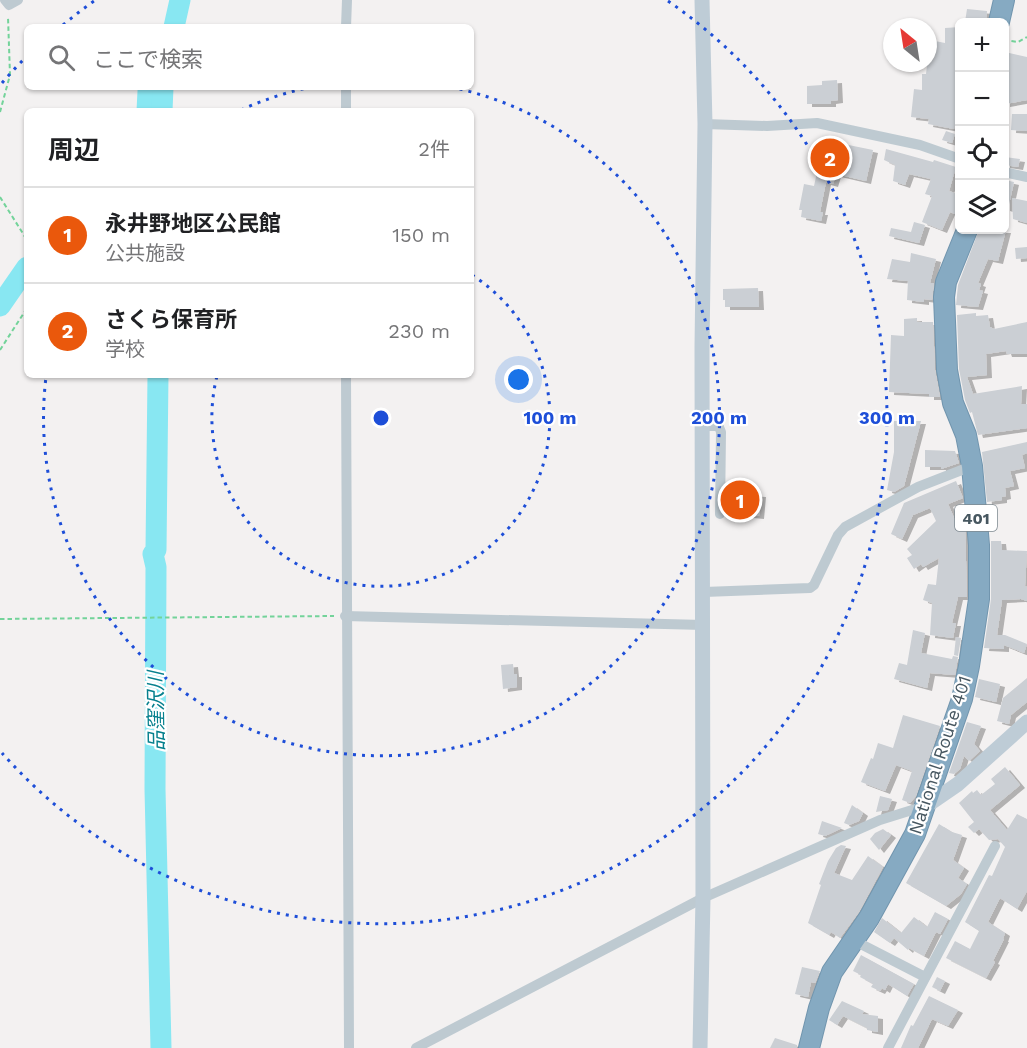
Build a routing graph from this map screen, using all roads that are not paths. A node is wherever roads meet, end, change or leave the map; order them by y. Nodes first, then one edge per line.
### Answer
1 (346, 0) edge
2 (702, 0) edge
3 (1004, 0) edge
4 (1000, 18) edge
5 (346, 24) edge
6 (346, 90) edge
7 (346, 108) edge
8 (705, 124) junction
9 (955, 157) edge
10 (1009, 173) edge
11 (1027, 177) edge
12 (965, 234) edge
13 (346, 378) edge
14 (703, 426) junction
15 (972, 466) junction
16 (720, 514) dead end
17 (704, 592) junction
18 (345, 616) junction
19 (704, 625) junction
20 (1027, 722) edge
21 (926, 806) junction
22 (994, 846) dead end
23 (704, 898) junction
24 (853, 940) junction
25 (926, 977) junction
26 (348, 1048) edge
27 (416, 1048) edge
28 (700, 1048) edge
29 (809, 1048) edge
30 (888, 1048) edge

1 - 5 street
2 - 8 street
3 - 4 highway
6 - 7 street
8 - 9 street
8 - 14 street
10 - 11 street
12 - 15 highway, National Route 401 / 401
13 - 18 street
14 - 16 street
14 - 17 street
15 - 17 street
15 - 21 highway, National Route 401 / 401
17 - 19 street
18 - 19 street
18 - 26 street
19 - 23 street
20 - 21 street
21 - 23 street
21 - 24 highway, National Route 401 / 401
22 - 25 street
23 - 27 street
23 - 28 street
24 - 25 street
24 - 29 highway, National Route 401 / 401
25 - 30 street

